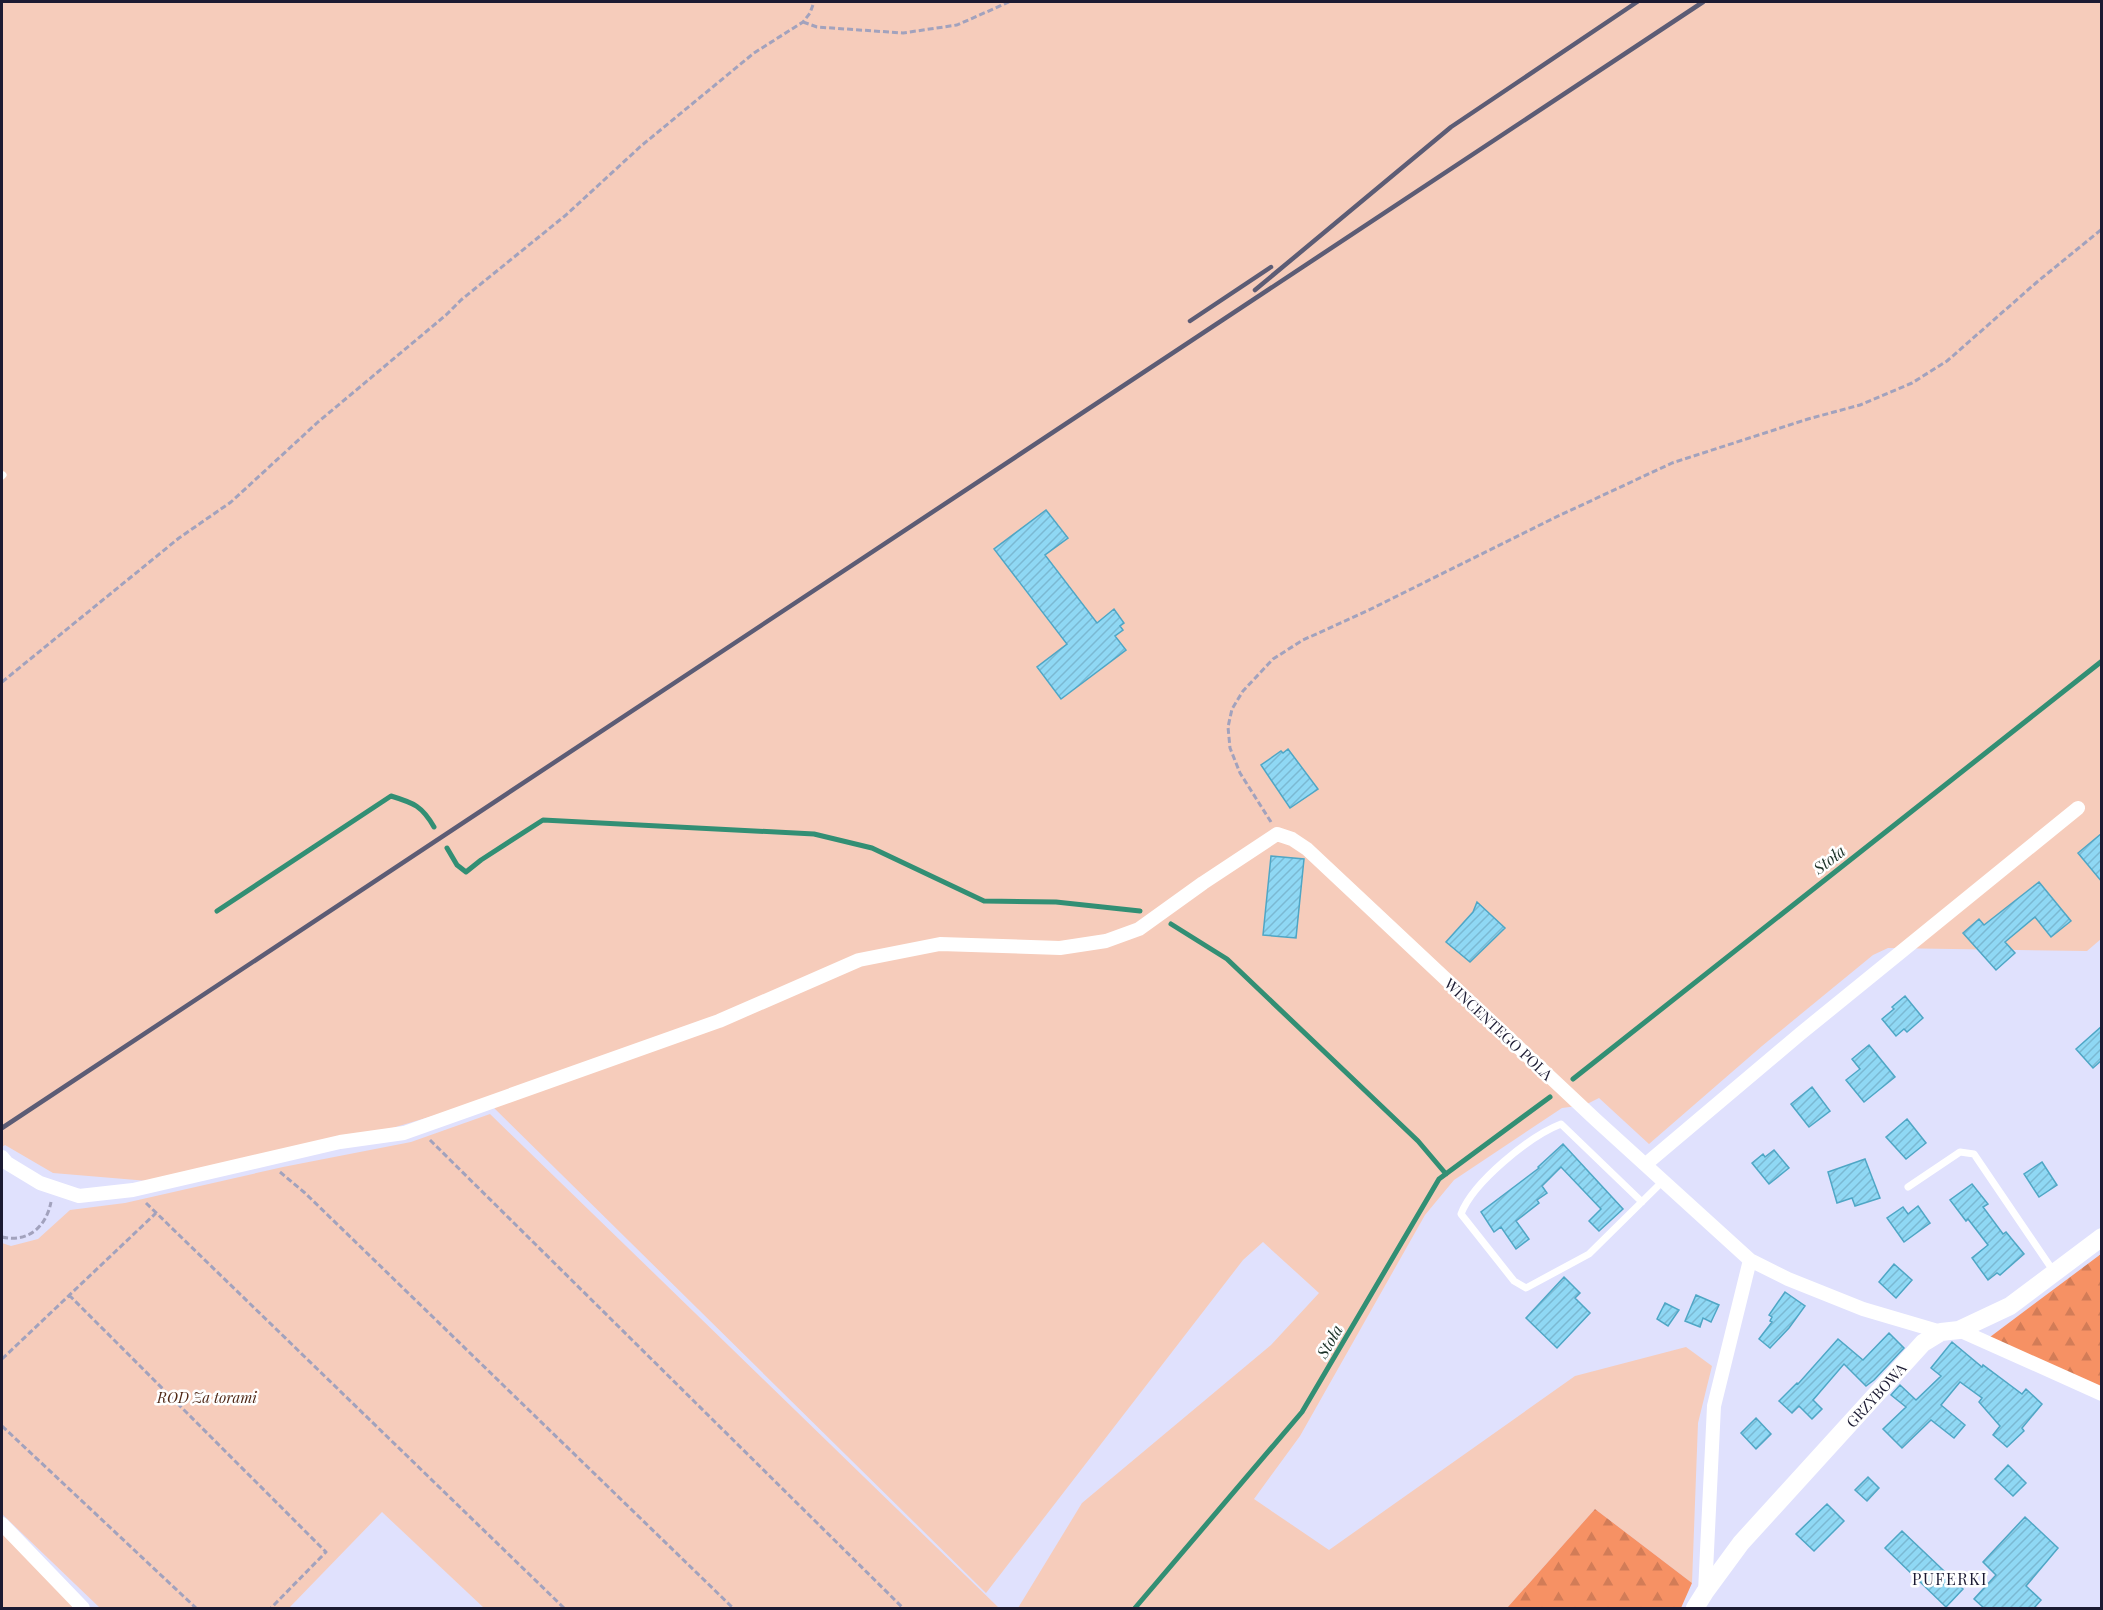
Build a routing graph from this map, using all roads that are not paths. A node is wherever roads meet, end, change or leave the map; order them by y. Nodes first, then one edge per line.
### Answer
1 (2078, 808) dead end
2 (3, 1162) edge
3 (1646, 1164) junction
4 (1664, 1180) junction
5 (1908, 1187) dead end
6 (1641, 1202) junction
7 (2102, 1237) edge
8 (1750, 1260) junction
9 (2055, 1272) junction
10 (1950, 1331) junction
11 (2102, 1394) edge
12 (2, 1524) edge
13 (1705, 1592) junction
14 (83, 1608) edge
15 (1695, 1608) edge

1 - 3 street
2 - 3 street, WINCENTEGO POLA
3 - 4 street, WINCENTEGO POLA
4 - 6 lane
4 - 8 street, WINCENTEGO POLA
5 - 9 lane
6 - 6 lane
7 - 9 street, GRZYBOWA
8 - 10 street, WINCENTEGO POLA
8 - 13 street
9 - 10 street, GRZYBOWA
10 - 11 street, WINCENTEGO POLA
10 - 13 street, GRZYBOWA
12 - 14 street
13 - 15 street, GRZYBOWA

